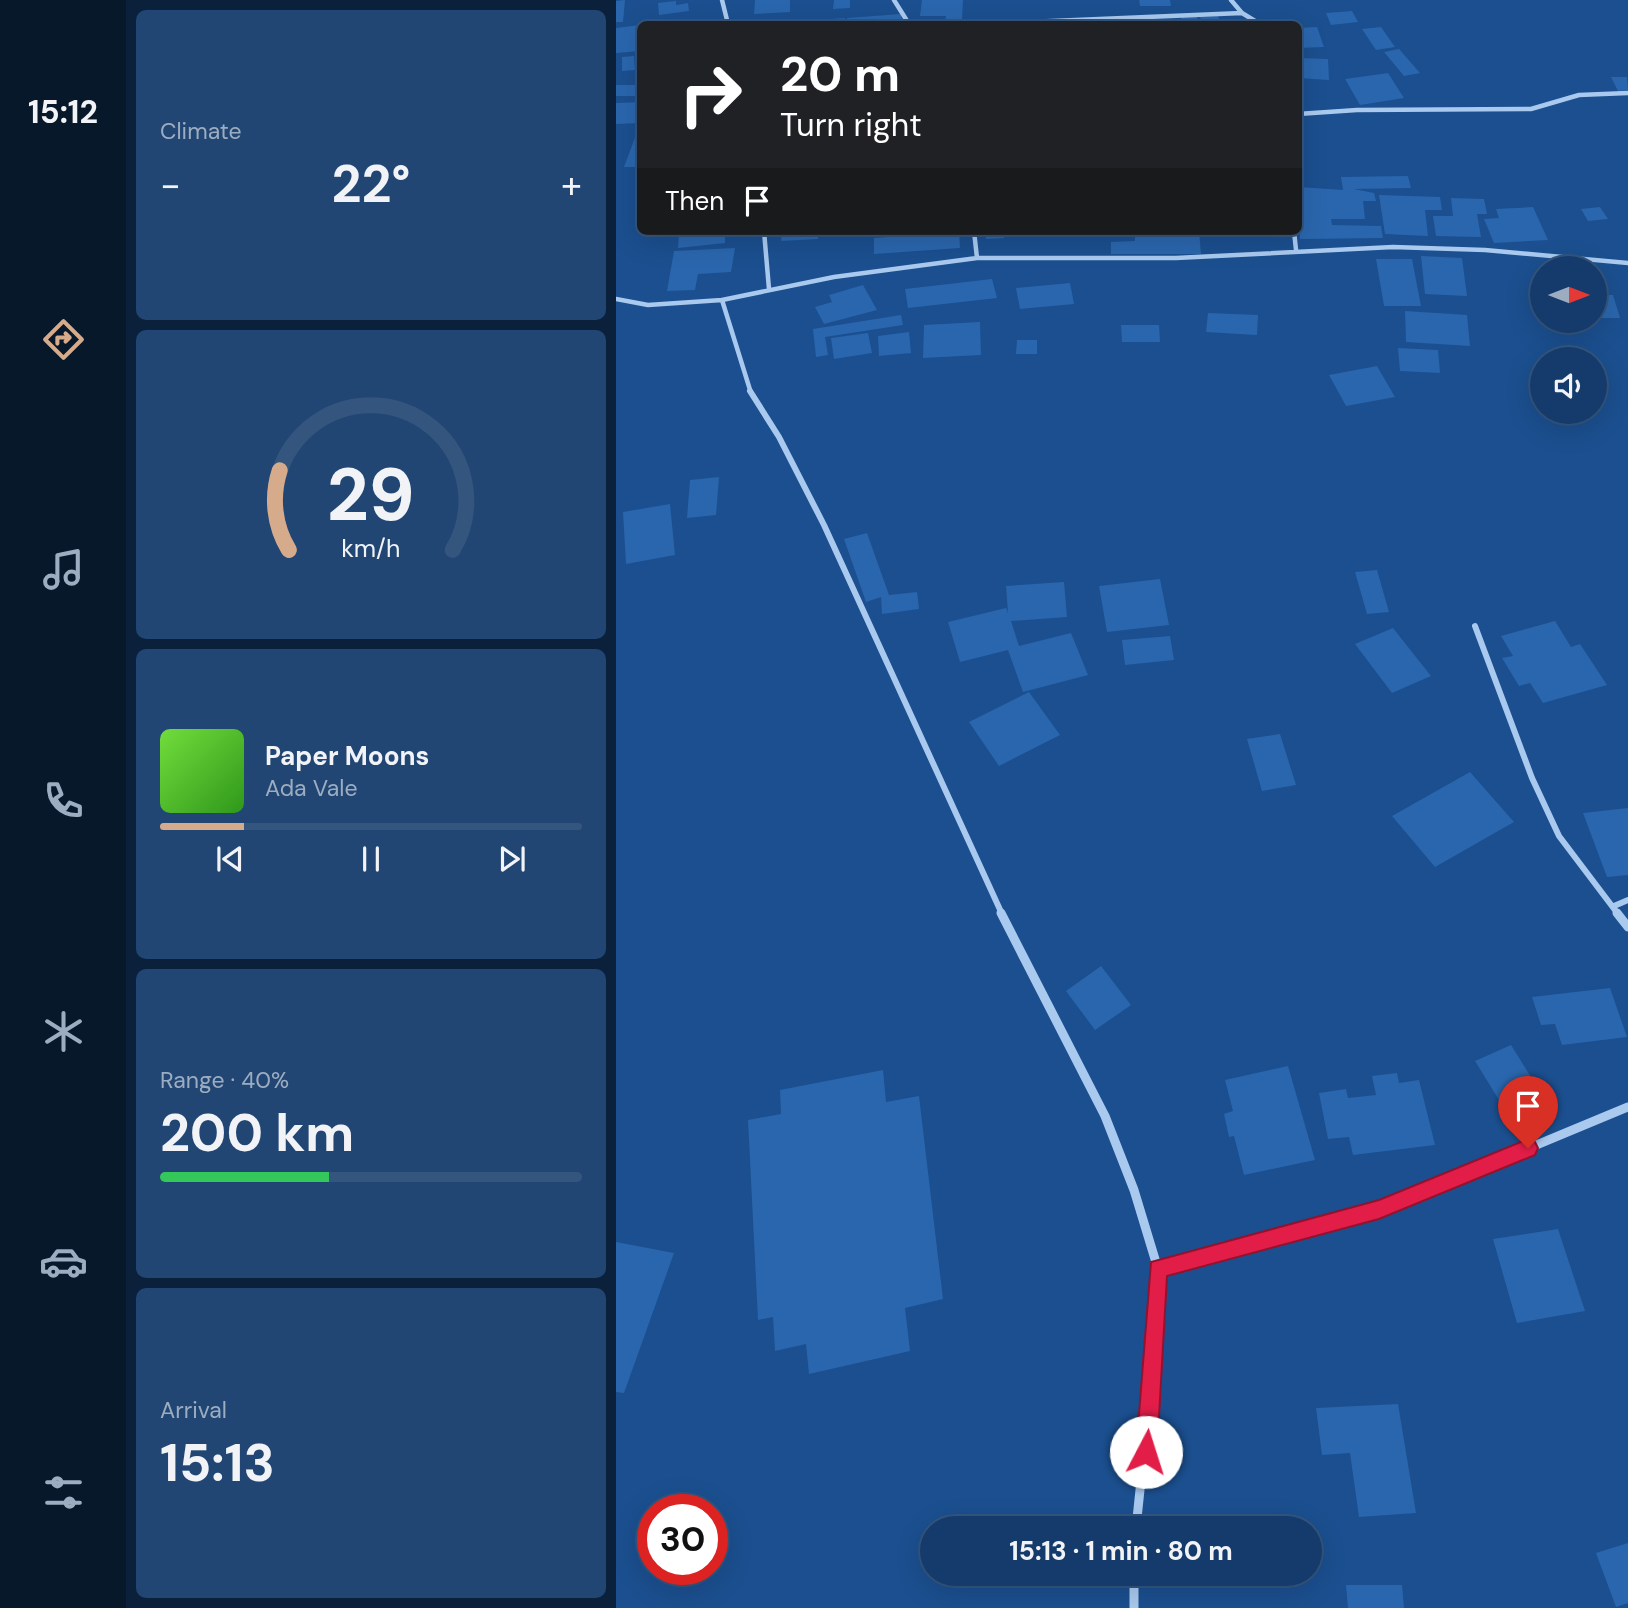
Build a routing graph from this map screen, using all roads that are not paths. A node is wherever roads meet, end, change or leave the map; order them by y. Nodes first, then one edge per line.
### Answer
1 (722, 0) edge
2 (894, 0) edge
3 (1230, 0) edge
4 (1242, 13) junction
5 (727, 21) edge
6 (907, 21) edge
7 (1053, 21) edge
8 (1255, 21) edge
9 (1628, 93) edge
10 (1302, 114) edge
11 (764, 235) edge
12 (974, 235) edge
13 (1294, 235) edge
14 (1296, 250) junction
15 (977, 258) junction
16 (1628, 263) edge
17 (769, 289) junction
18 (616, 299) edge
19 (722, 300) junction
20 (1475, 626) dead end
21 (1628, 900) edge
22 (1614, 906) junction
23 (1628, 928) edge
24 (1628, 1107) edge
25 (1158, 1269) junction
26 (1137, 1516) edge
27 (1135, 1586) edge
28 (1134, 1608) edge

1 - 5 street
2 - 6 street
3 - 4 street
4 - 7 street
4 - 8 street
9 - 10 street
11 - 17 street
12 - 15 street
13 - 14 street
14 - 15 street
14 - 16 street
15 - 17 street
17 - 19 street
18 - 19 street
19 - 25 street
20 - 22 street
21 - 22 street
22 - 23 street
24 - 25 street
25 - 26 street
27 - 28 street

